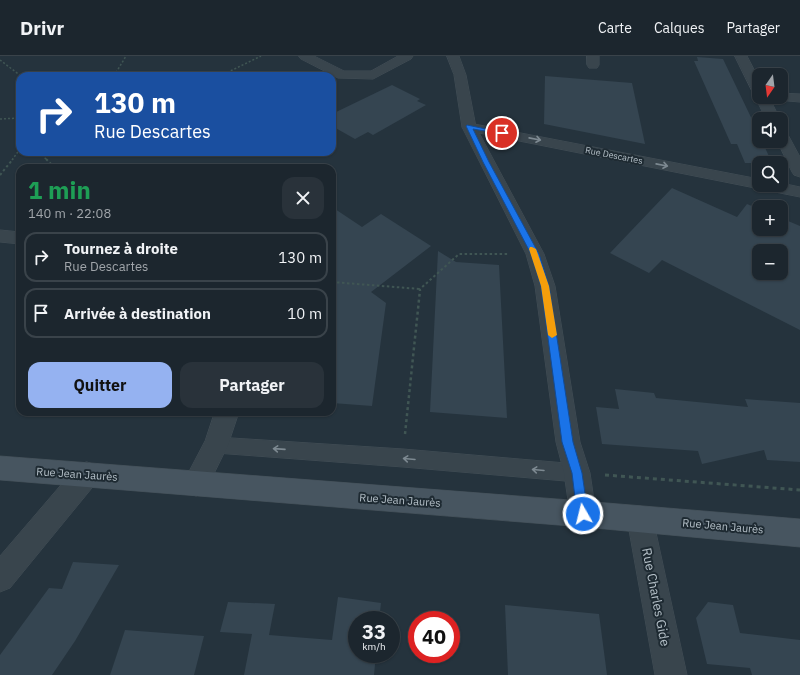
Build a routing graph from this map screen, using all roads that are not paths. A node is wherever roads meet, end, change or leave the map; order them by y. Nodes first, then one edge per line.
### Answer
1 (305, 56) edge
2 (407, 56) edge
3 (453, 56) edge
4 (741, 56) edge
5 (752, 77) edge
6 (788, 97) edge
7 (800, 98) edge
8 (469, 126) junction
9 (788, 148) edge
10 (800, 172) edge
11 (752, 183) edge
12 (788, 190) edge
13 (800, 192) edge
14 (0, 236) edge
15 (16, 238) edge
16 (226, 416) edge
17 (216, 445) junction
18 (0, 468) edge
19 (577, 473) junction
20 (87, 474) junction
21 (196, 483) junction
22 (583, 514) junction
23 (640, 519) junction
24 (800, 533) edge
25 (0, 578) edge
26 (671, 675) edge

1 - 2 street
3 - 8 street
4 - 5 street
6 - 7 street
8 -> 11 street, Rue Descartes
8 - 19 street
9 - 10 street
12 - 13 street
14 - 15 street
16 - 17 street
19 -> 17 lane
17 - 21 street
18 - 20 main road, Rue Jean Jaurès
19 - 22 street
20 - 21 main road, Rue Jean Jaurès
20 - 25 street
21 - 22 main road, Rue Jean Jaurès
22 - 23 main road, Rue Jean Jaurès
23 - 24 main road, Rue Jean Jaurès
23 - 26 street, Rue Charles Gide

